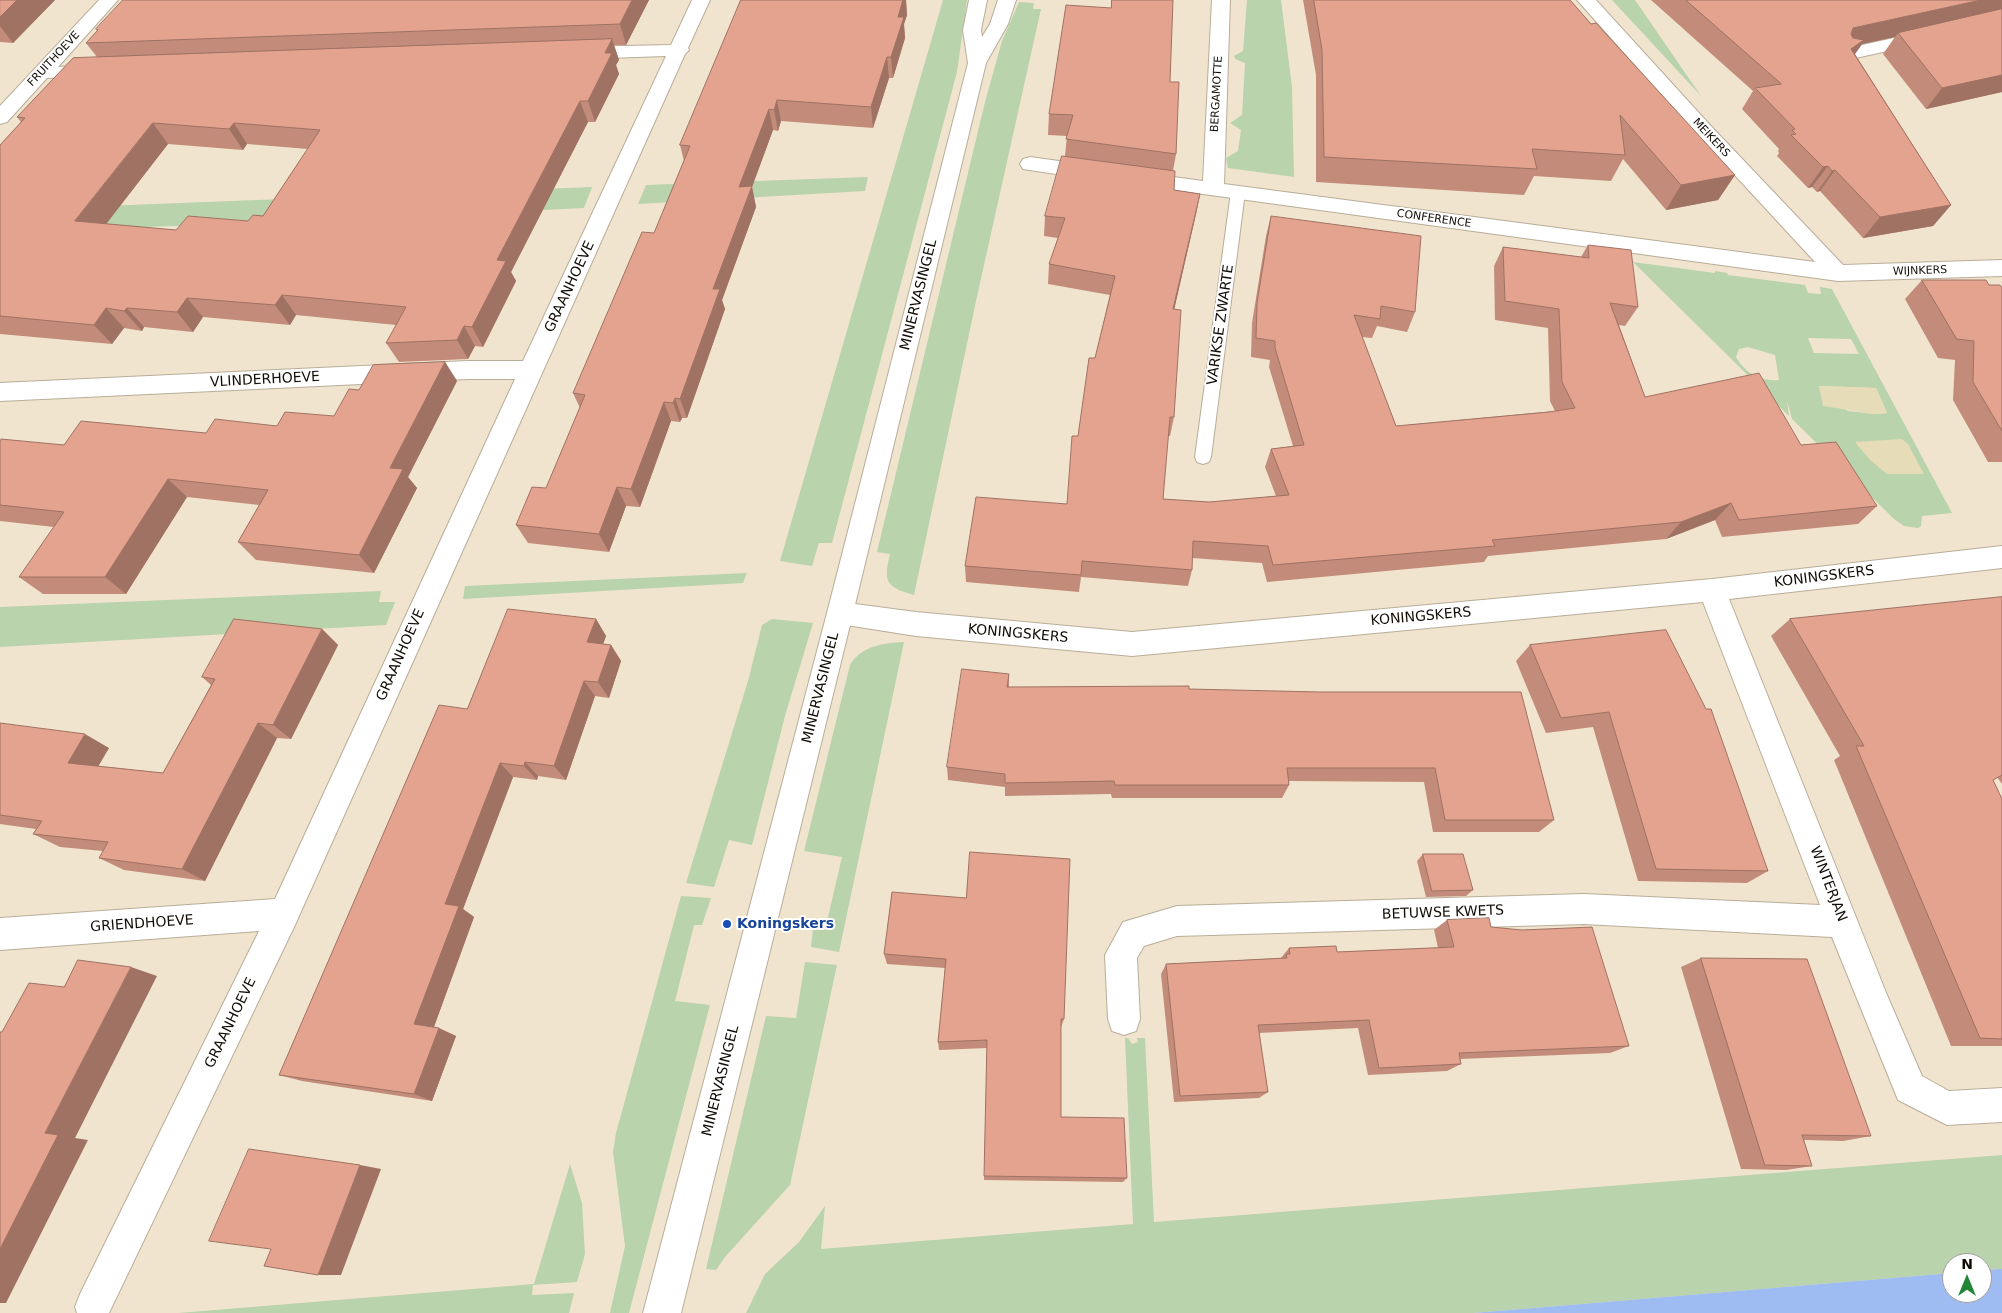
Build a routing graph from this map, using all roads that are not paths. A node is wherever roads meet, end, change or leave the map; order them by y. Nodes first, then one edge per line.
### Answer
1 (109, 0) edge
2 (701, 0) edge
3 (978, 0) edge
4 (1007, 0) edge
5 (1221, 0) edge
6 (1586, 0) edge
7 (1944, 33) edge
8 (680, 50) junction
9 (560, 54) edge
10 (1847, 54) edge
11 (977, 63) junction
12 (110, 70) edge
13 (40, 73) junction
14 (0, 118) edge
15 (1030, 164) dead end
16 (1213, 189) junction
17 (1238, 192) junction
18 (2002, 268) edge
19 (1838, 273) junction
20 (530, 370) junction
21 (0, 392) edge
22 (1203, 457) dead end
23 (2002, 557) edge
24 (1712, 590) junction
25 (840, 613) junction
26 (284, 914) junction
27 (1844, 922) junction
28 (0, 934) edge
29 (1124, 1019) dead end
30 (2002, 1105) edge
31 (93, 1307) dead end
32 (662, 1313) edge

1 - 13 street, FRUITHOEVE
2 - 8 street, GRAANHOEVE
3 - 11 street, MINERVASINGEL
4 - 11 street, MINERVASINGEL
5 - 16 street, BERGAMOTTE
6 - 19 street, MEIKERS
7 - 10 street
8 - 9 street
8 - 20 street, GRAANHOEVE
11 - 25 street, MINERVASINGEL
12 - 13 street
13 - 14 street, FRUITHOEVE
15 - 16 street, CONFERENCE
16 - 17 street, CONFERENCE
17 - 19 street, CONFERENCE
17 - 22 lane, VARIKSE ZWARTE
18 - 19 street, WIJNKERS
20 - 21 street, VLINDERHOEVE
20 - 26 street, GRAANHOEVE
23 - 24 street, KONINGSKERS
24 - 25 street, KONINGSKERS
24 - 27 street, WINTERJAN
25 - 32 street, MINERVASINGEL
26 - 28 street, GRIENDHOEVE
26 - 31 street, GRAANHOEVE
27 - 29 street, BETUWSE KWETS
27 - 30 street, WINTERJAN

